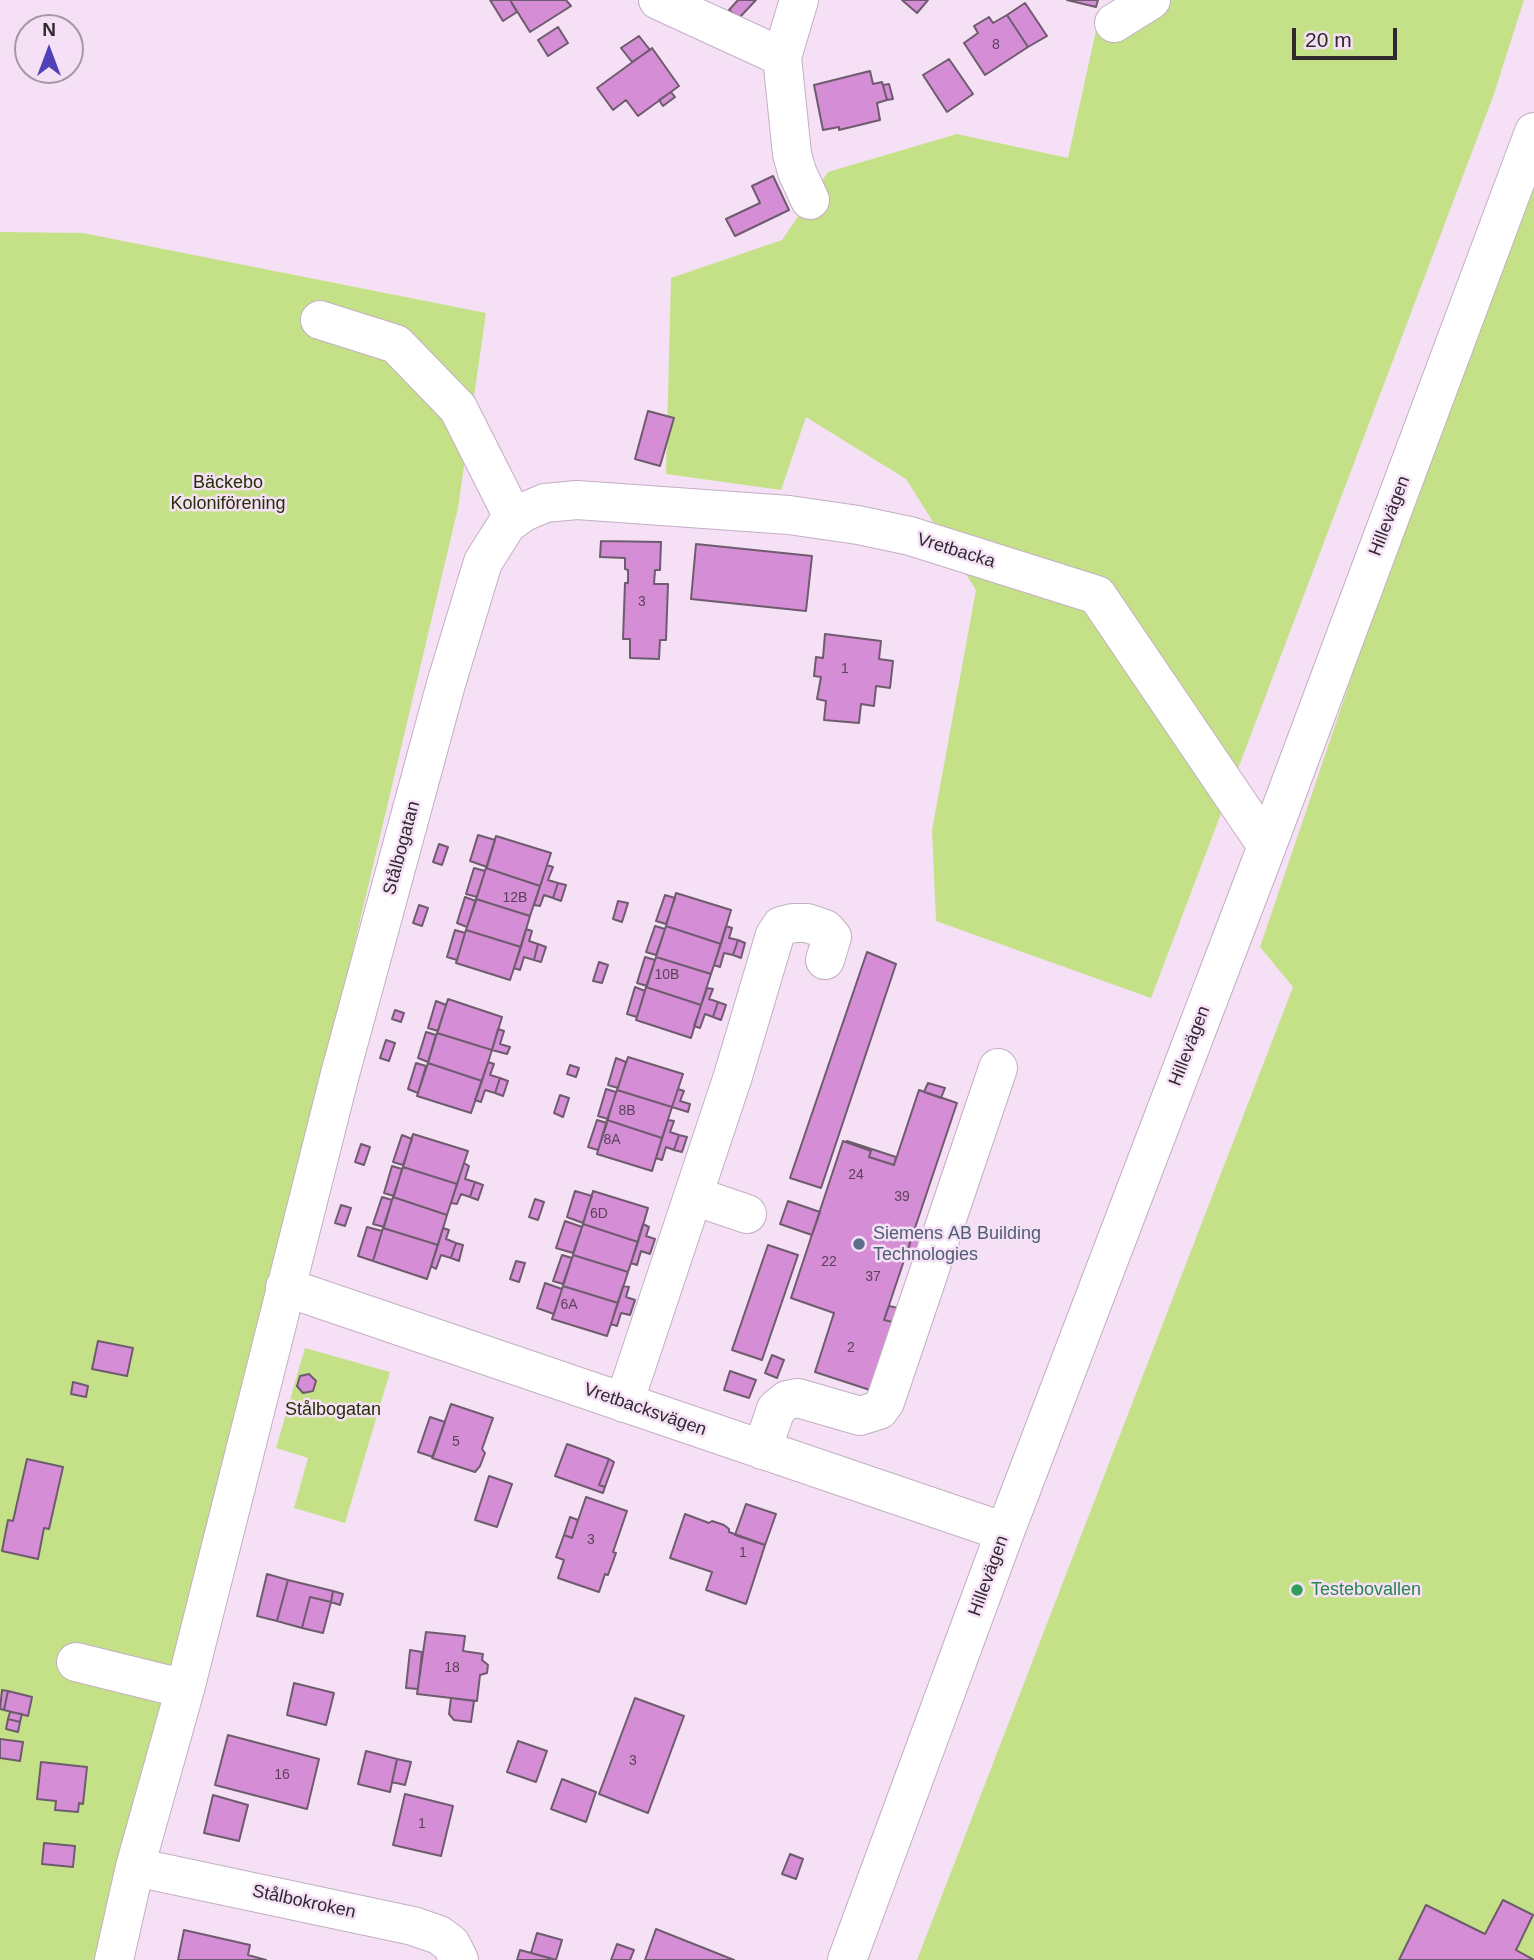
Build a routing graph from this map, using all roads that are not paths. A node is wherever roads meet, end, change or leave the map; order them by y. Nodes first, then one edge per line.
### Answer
1 (658, 0) edge
2 (799, 0) edge
3 (1151, 0) edge
4 (1114, 23) dead end
5 (782, 57) junction
6 (1534, 132) edge
7 (810, 200) dead end
8 (320, 320) dead end
9 (514, 519) junction
10 (1267, 846) junction
11 (825, 960) dead end
12 (998, 1068) dead end
13 (694, 1196) junction
14 (747, 1214) dead end
15 (285, 1287) junction
16 (624, 1403) junction
17 (762, 1450) junction
18 (1005, 1532) junction
19 (76, 1662) dead end
20 (185, 1689) junction
21 (135, 1867) junction
22 (114, 1960) edge
23 (459, 1960) edge
24 (846, 1960) edge

1 - 5 street
2 - 5 street
3 - 4 street
5 - 7 street
6 - 10 street, Hillevägen
8 - 9 street
9 - 10 street, Vretbacka
9 - 15 street, Stålbogatan
10 - 18 street, Hillevägen
11 - 13 street
12 - 17 street
13 - 14 street
13 - 16 street
15 - 16 street, Vretbacksvägen
15 - 20 street, Stålbogatan
16 - 17 street, Vretbacksvägen
17 - 18 street, Vretbacksvägen
18 - 24 street, Hillevägen
19 - 20 street
20 - 21 street, Stålbogatan
21 - 22 street, Stålbogatan
21 - 23 street, Stålbokroken

